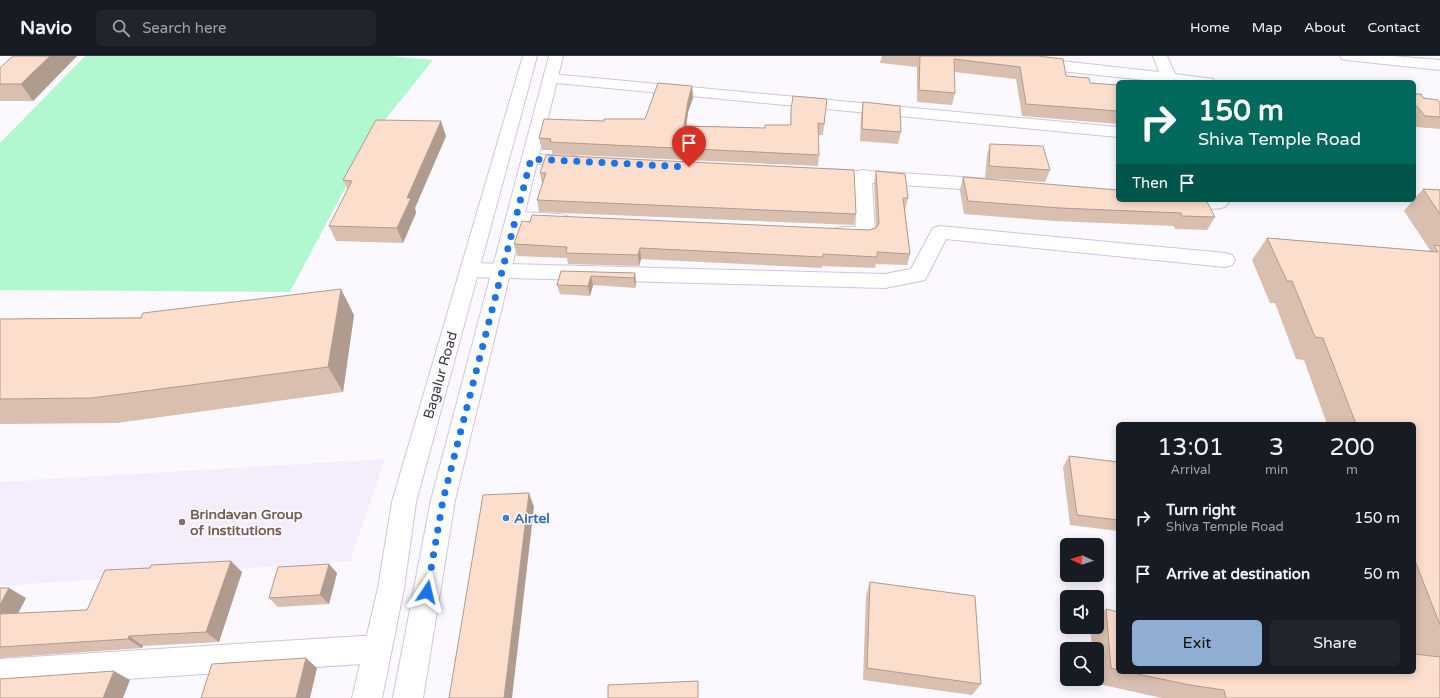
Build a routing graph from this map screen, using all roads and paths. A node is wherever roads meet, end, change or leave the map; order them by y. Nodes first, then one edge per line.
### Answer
1 (530, 56) edge
2 (556, 56) edge
3 (1160, 56) edge
4 (1347, 56) edge
5 (1023, 62) edge
6 (1440, 65) edge
7 (551, 79) junction
8 (1170, 80) edge
9 (1116, 132) edge
10 (531, 159) junction
11 (594, 162) edge
12 (807, 173) edge
13 (862, 175) junction
14 (1010, 187) edge
15 (516, 218) junction
16 (579, 221) edge
17 (826, 232) edge
18 (1225, 260) dead end
19 (470, 270) junction
20 (502, 270) junction
21 (378, 649) junction
22 (0, 673) edge
23 (367, 698) edge
24 (408, 698) edge

1 - 19 street, Bagalur Road
2 - 7 street
3 - 8 street
4 - 6 street
5 - 8 street
7 - 9 street
7 - 10 street
10 - 11 street
10 - 15 street
12 - 13 street
13 - 14 street
13 - 17 street
15 - 16 street
15 - 20 street
18 - 20 street
19 - 20 street
19 - 21 street, Bagalur Road
20 - 24 street
21 - 22 street
21 - 23 street, Bagalur Road

